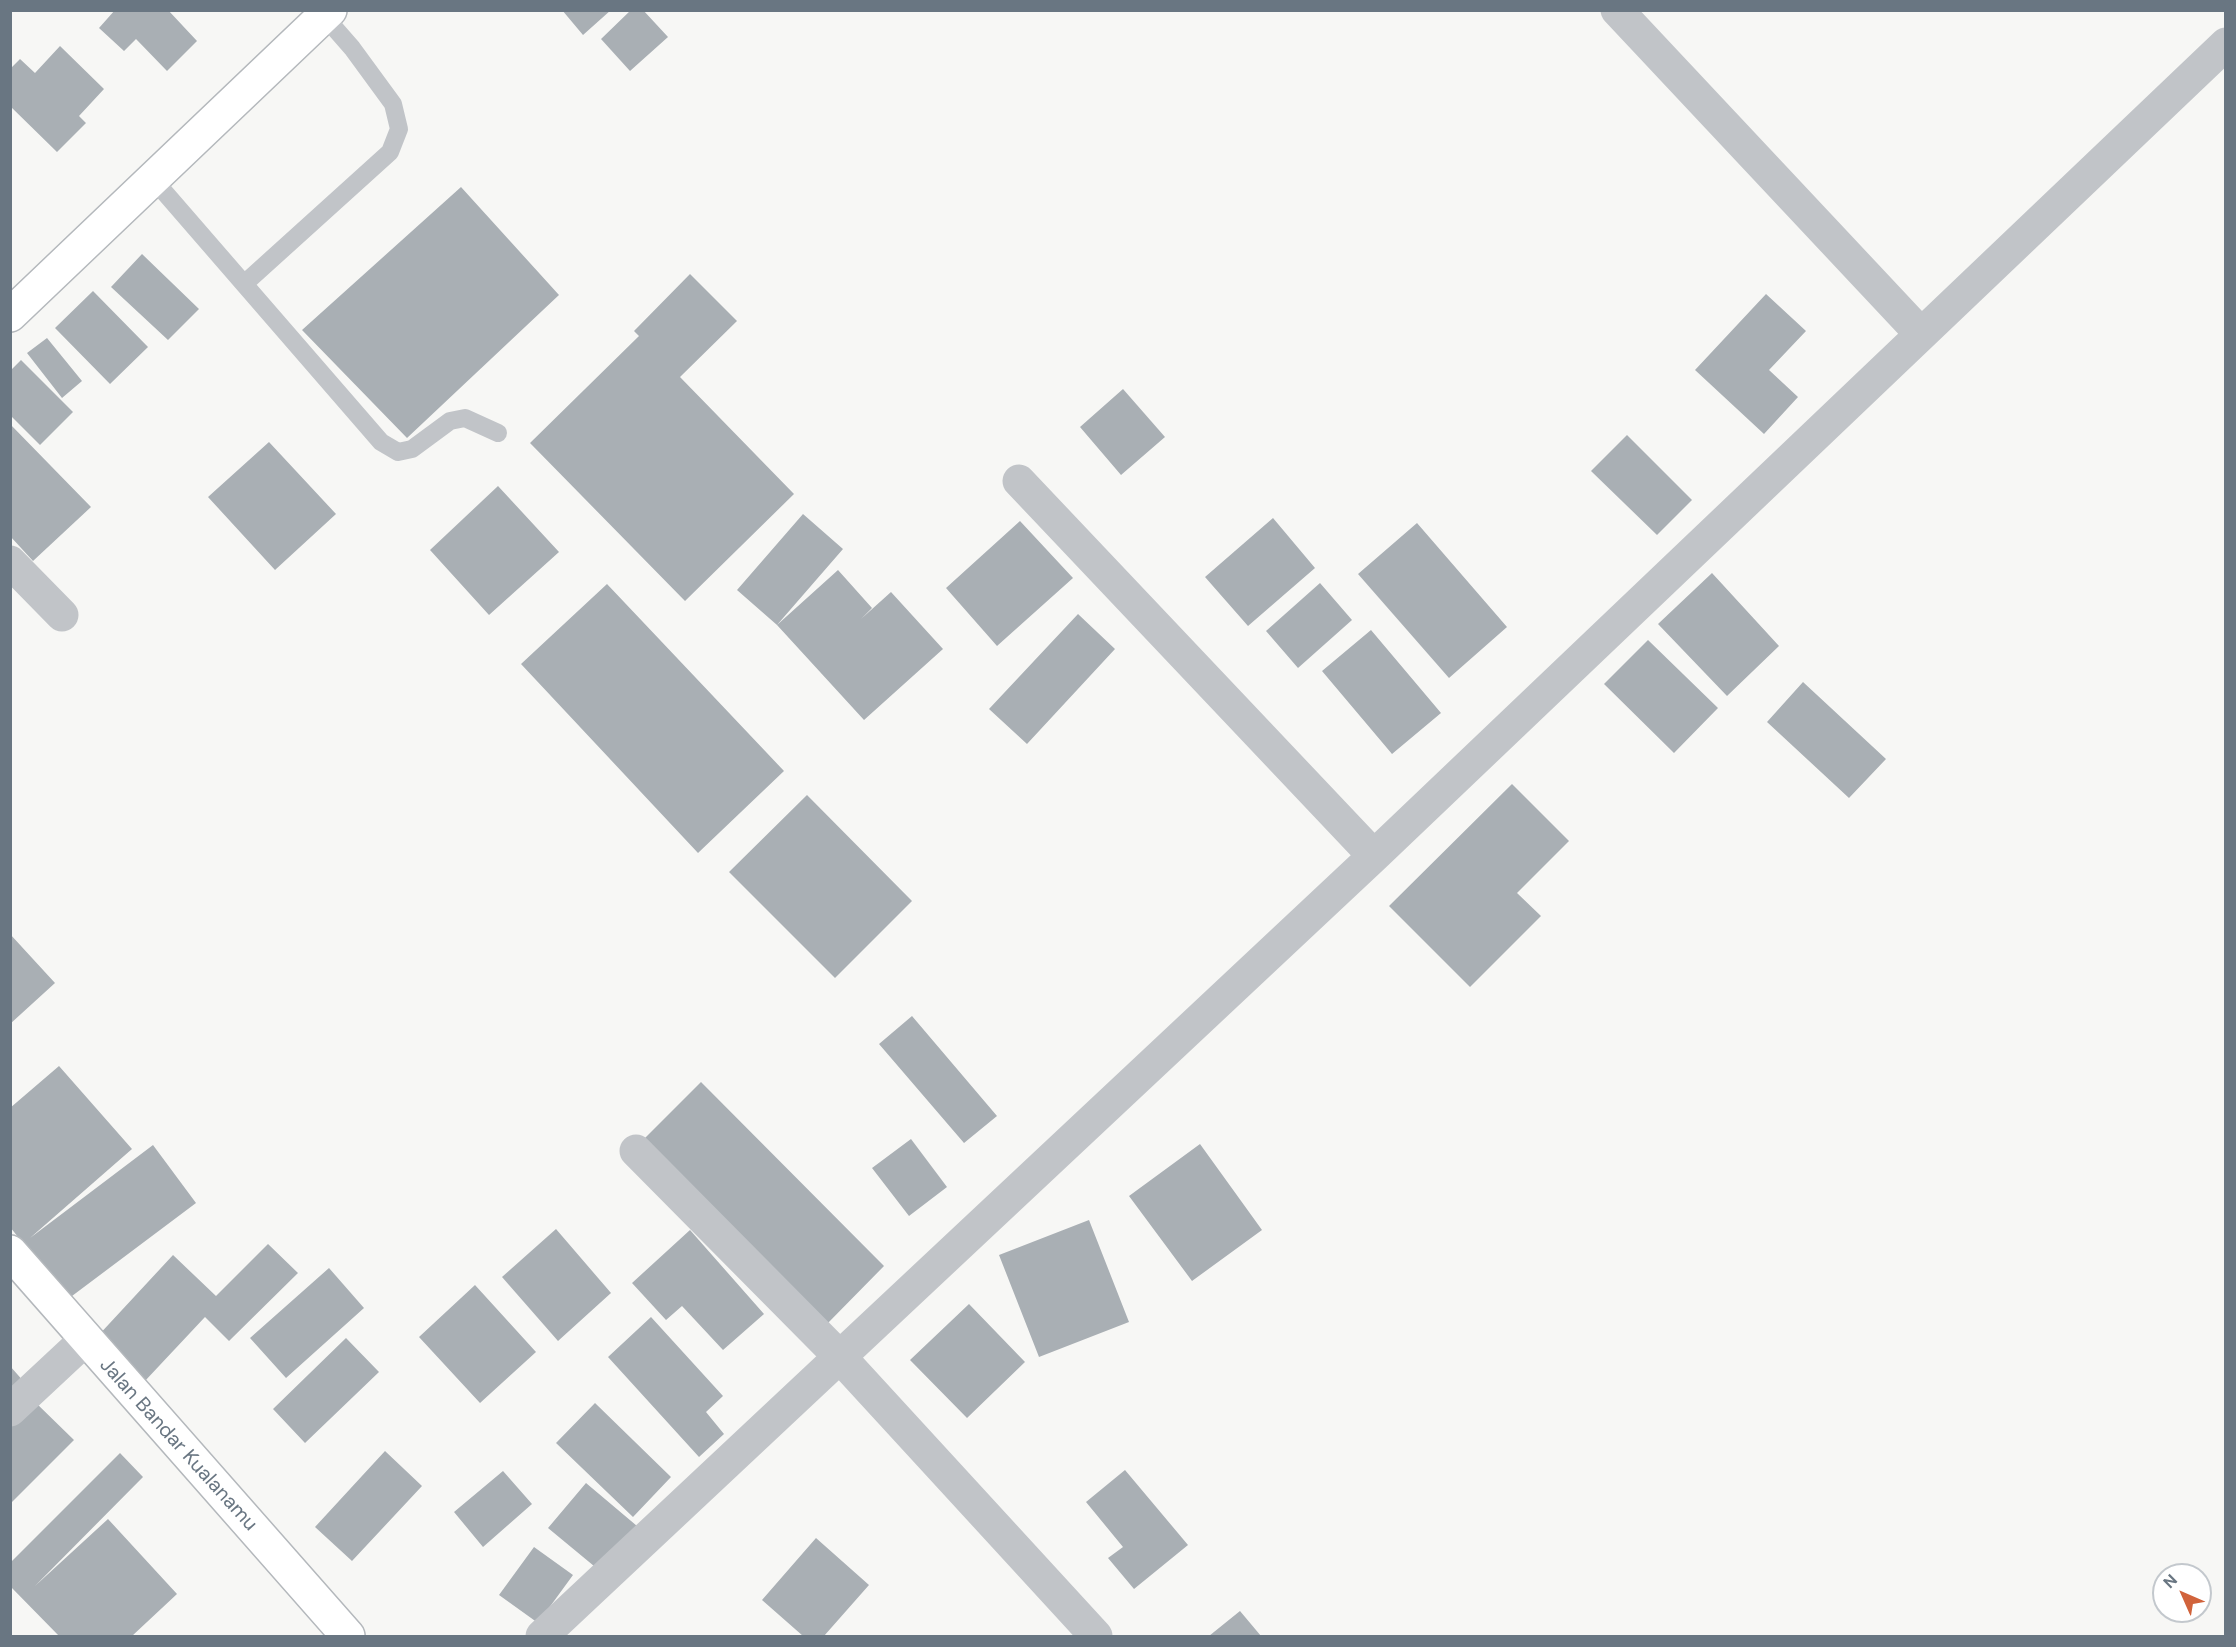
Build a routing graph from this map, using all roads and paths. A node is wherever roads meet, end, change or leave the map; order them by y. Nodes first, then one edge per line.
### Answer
1 (1617, 10) edge
2 (327, 13) edge
3 (2226, 44) edge
4 (153, 179) junction
5 (244, 284) junction
6 (10, 315) edge
7 (1921, 334) junction
8 (498, 433) dead end
9 (1020, 481) dead end
10 (10, 562) edge
11 (62, 615) dead end
12 (1374, 856) junction
13 (636, 1151) dead end
14 (10, 1252) edge
15 (85, 1340) junction
16 (839, 1356) junction
17 (10, 1410) edge
18 (348, 1636) edge
19 (542, 1636) edge
20 (1096, 1636) edge

1 - 7 street
2 - 4 street
2 - 5 lane
3 - 7 street
4 - 5 lane
4 - 6 street
5 - 8 lane
7 - 12 street
9 - 12 street
10 - 11 street
12 - 16 street
13 - 16 street
14 - 15 street, Jalan Bandar Kualanamu
15 - 17 street
15 - 18 street, Jalan Bandar Kualanamu
16 - 19 street
16 - 20 street

